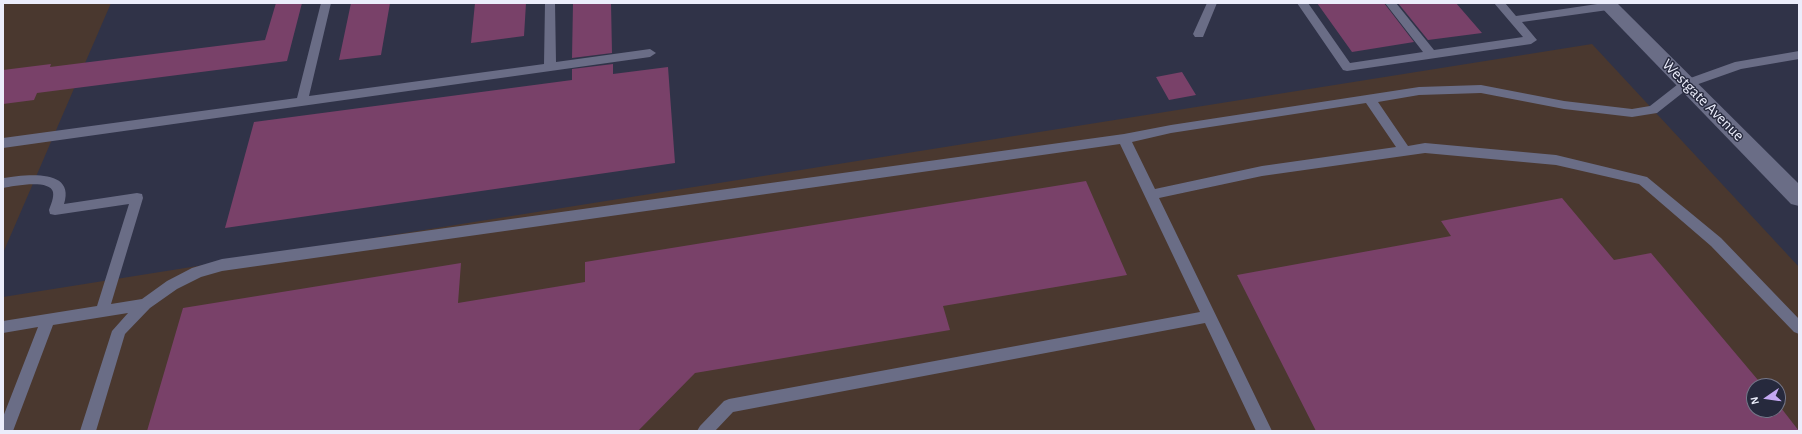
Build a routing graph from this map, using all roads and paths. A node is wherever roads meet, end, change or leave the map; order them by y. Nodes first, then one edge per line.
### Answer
1 (326, 3) edge
2 (550, 3) edge
3 (1212, 3) edge
4 (1302, 3) edge
5 (1390, 3) edge
6 (1499, 3) edge
7 (1607, 4) edge
8 (1514, 20) junction
9 (1199, 34) dead end
10 (650, 53) dead end
11 (1432, 55) junction
12 (1799, 55) edge
13 (550, 67) junction
14 (1686, 84) junction
15 (1369, 98) junction
16 (302, 101) junction
17 (1124, 139) junction
18 (3, 143) edge
19 (1406, 151) junction
20 (3, 183) edge
21 (1151, 194) junction
22 (1799, 198) edge
23 (145, 304) junction
24 (102, 311) junction
25 (1210, 316) junction
26 (48, 320) junction
27 (3, 327) edge
28 (1799, 328) edge
29 (6, 431) edge
30 (88, 431) edge
31 (705, 431) edge
32 (1264, 431) edge

1 - 16 lane
2 - 13 lane
3 - 9 lane
4 - 11 lane
5 - 11 lane
6 - 8 lane
7 - 8 lane
7 - 14 street, Westgate Avenue
8 - 11 lane
10 - 13 lane
12 - 14 lane
13 - 16 lane
14 - 15 lane
14 - 22 street, Westgate Avenue
15 - 17 lane
15 - 19 lane
16 - 18 lane
17 - 21 lane
17 - 23 lane
19 - 21 lane
19 - 28 lane
20 - 24 lane
21 - 25 lane
23 - 24 lane
23 - 30 lane
24 - 26 lane
25 - 31 lane
25 - 32 lane
26 - 27 lane
26 - 29 lane

